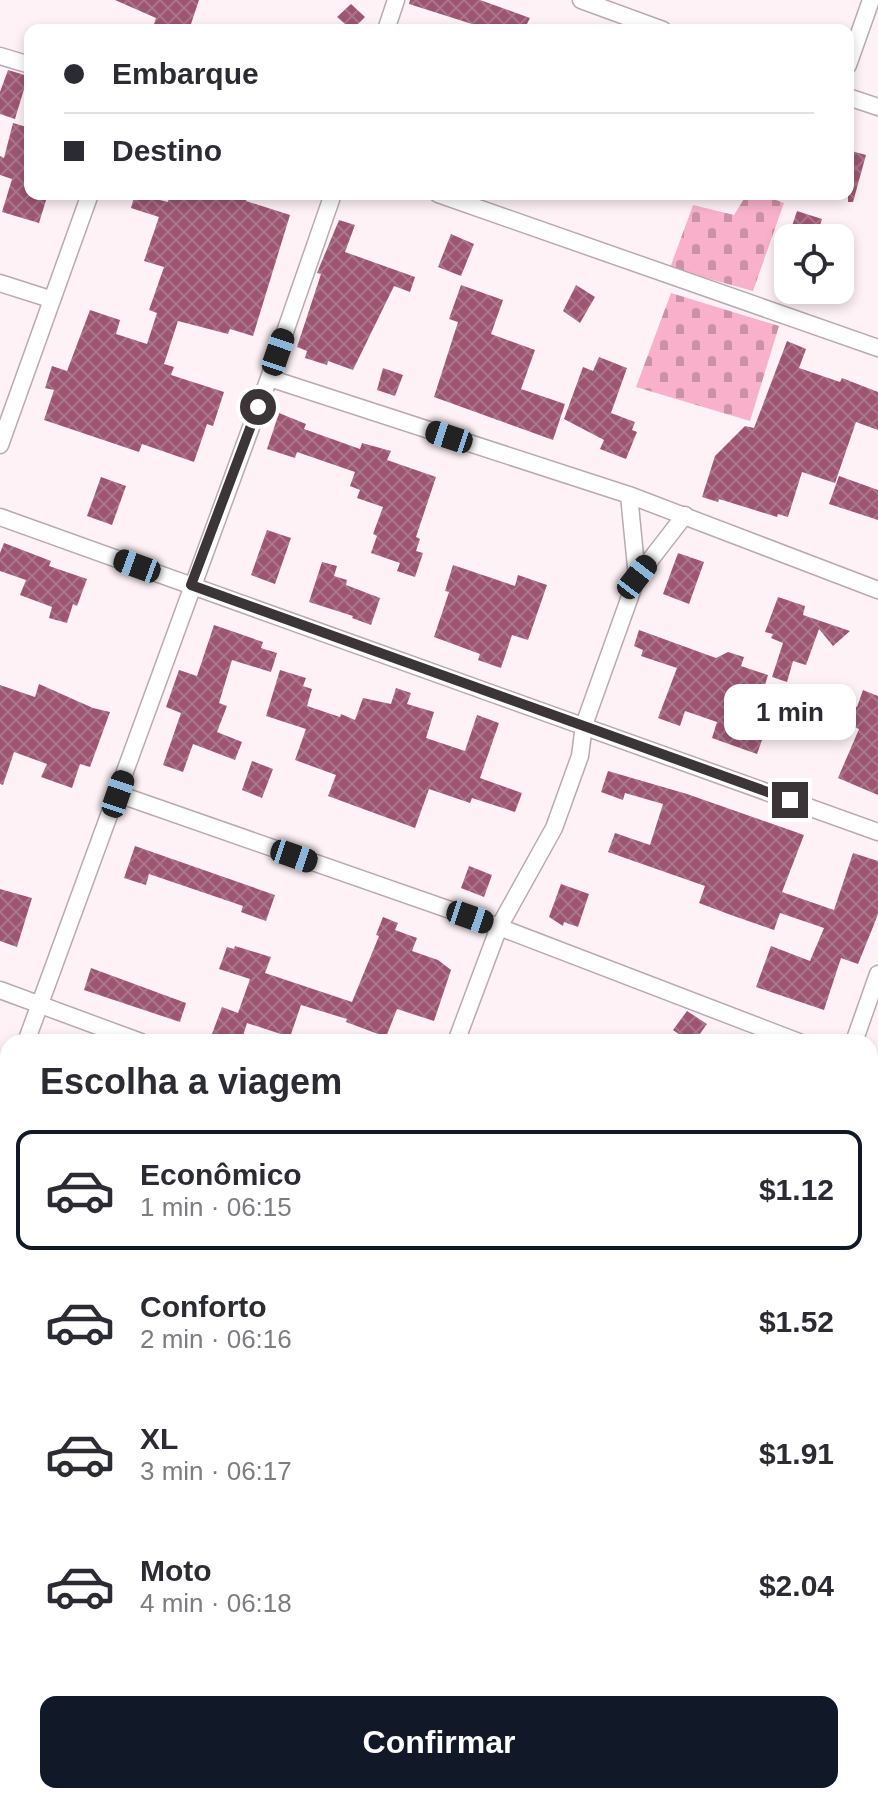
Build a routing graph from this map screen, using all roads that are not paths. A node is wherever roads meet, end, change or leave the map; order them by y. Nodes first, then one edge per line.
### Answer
1 (396, 0) edge
2 (581, 0) edge
3 (871, 0) edge
4 (388, 24) edge
5 (647, 24) edge
6 (854, 48) edge
7 (0, 56) edge
8 (24, 63) edge
9 (854, 99) edge
10 (878, 107) edge
11 (88, 200) edge
12 (331, 200) edge
13 (455, 200) edge
14 (0, 283) edge
15 (50, 299) junction
16 (878, 348) edge
17 (269, 378) junction
18 (0, 445) edge
19 (629, 495) junction
20 (685, 515) junction
21 (0, 517) edge
22 (637, 577) junction
23 (191, 585) junction
24 (878, 590) edge
25 (584, 725) junction
26 (118, 794) junction
27 (878, 832) edge
28 (499, 927) junction
29 (878, 974) edge
30 (0, 990) edge
31 (39, 1004) junction
32 (29, 1034) edge
33 (120, 1034) edge
34 (459, 1034) edge
35 (778, 1034) edge
36 (857, 1034) edge

1 - 4 street
2 - 5 street
3 - 6 street
7 - 8 street
9 - 10 street
11 - 15 street
12 - 17 street
13 - 16 street
14 - 15 street
15 - 18 street
17 - 19 street
17 - 23 street
19 - 20 street
19 - 22 street
20 - 22 street
20 - 24 street
21 - 23 street
22 - 25 street
23 - 25 street
23 - 26 street
25 - 27 street
25 - 28 street
26 - 28 street
26 - 31 street
28 - 34 street
28 - 35 street
29 - 36 street
30 - 31 street
31 - 32 street
31 - 33 street

